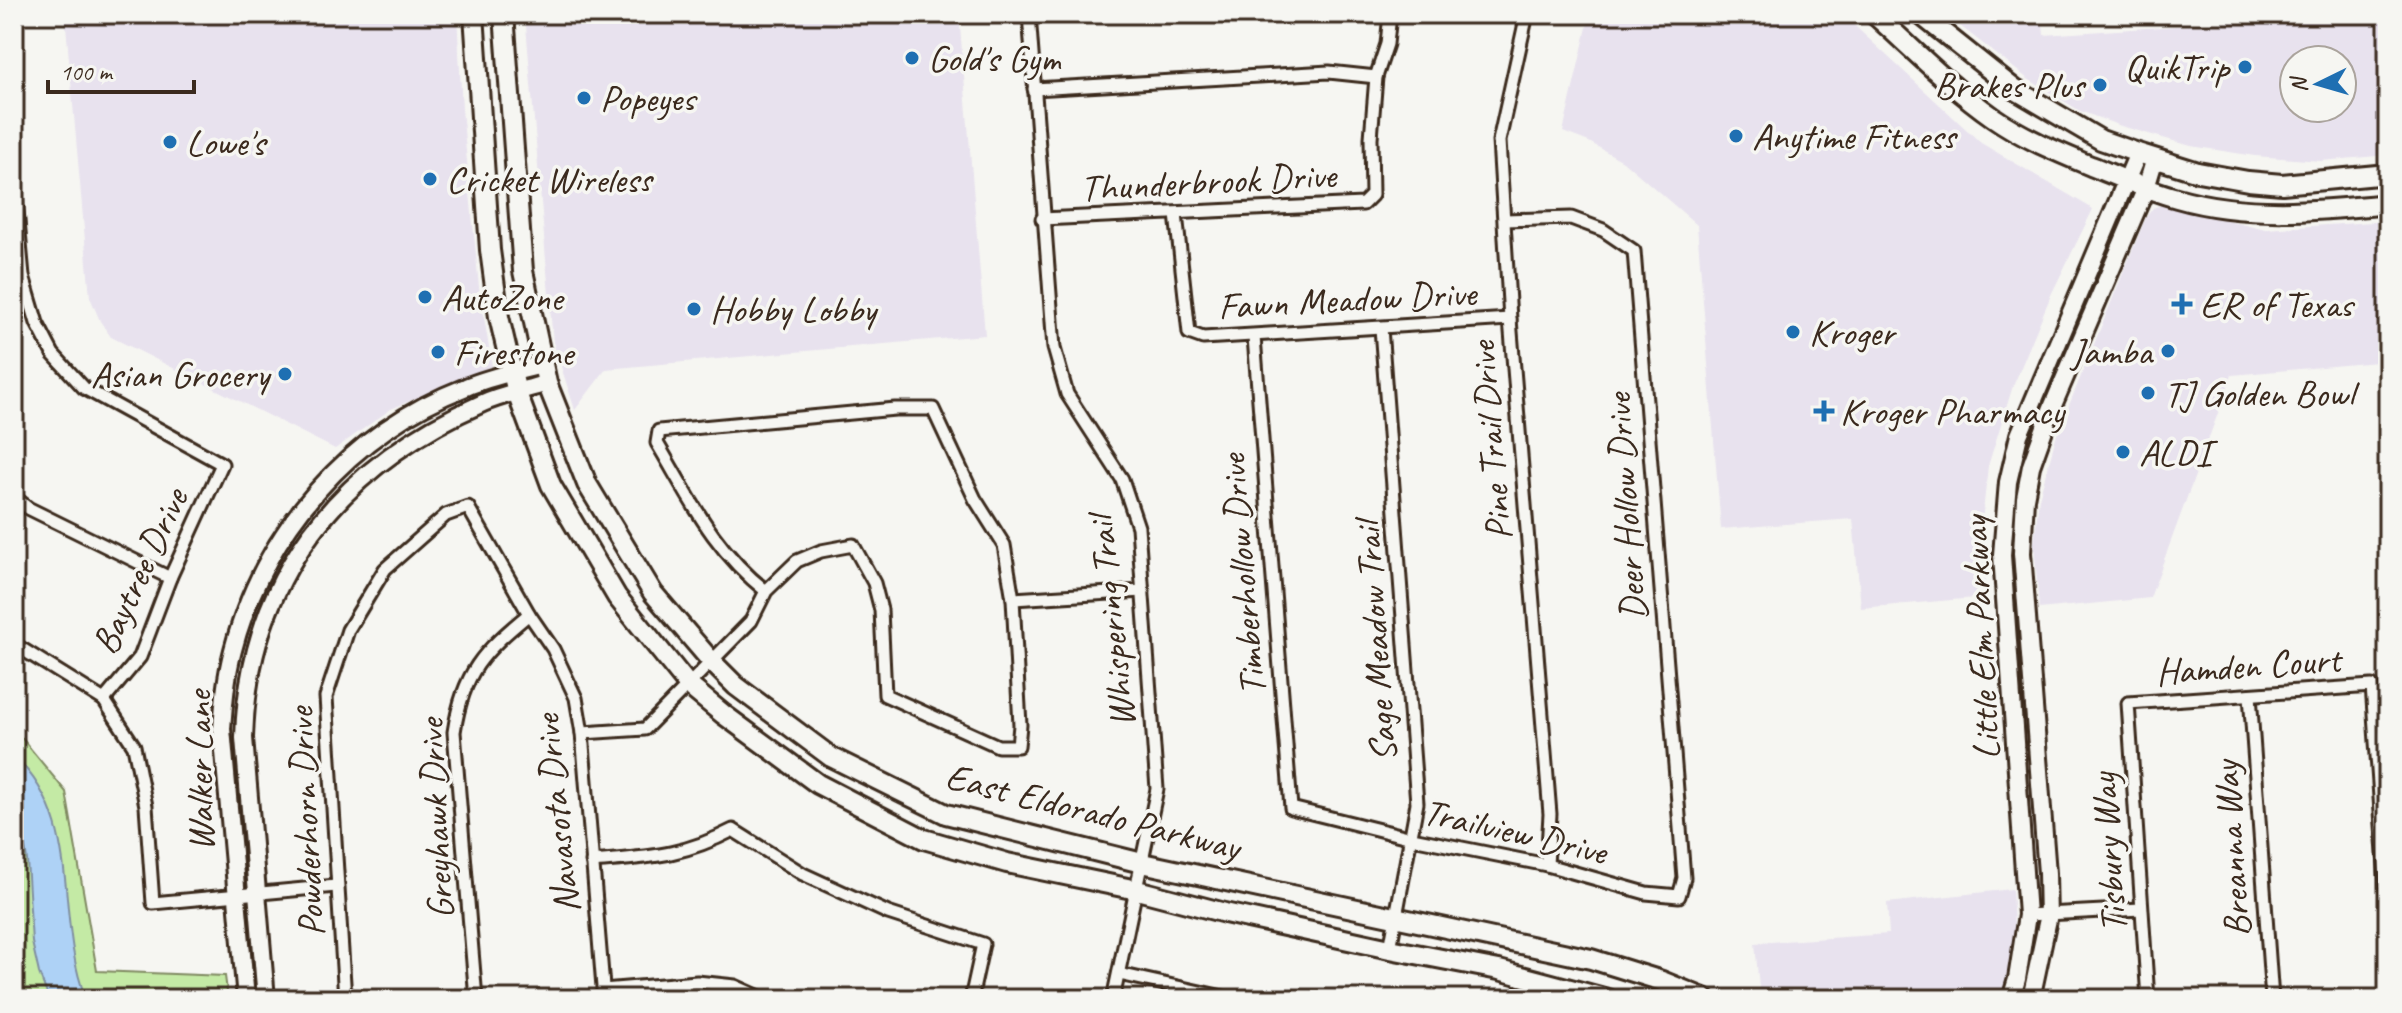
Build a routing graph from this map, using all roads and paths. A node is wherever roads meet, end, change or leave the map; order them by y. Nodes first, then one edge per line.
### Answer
1 (474, 14) edge
2 (504, 14) edge
3 (1029, 14) edge
4 (1390, 14) edge
5 (1527, 14) edge
6 (1874, 14) edge
7 (1920, 14) edge
8 (1376, 77) junction
9 (1034, 89) junction
10 (483, 146) junction
11 (514, 146) junction
12 (2146, 156) junction
13 (2388, 174) edge
14 (14, 177) edge
15 (2127, 181) junction
16 (2146, 188) junction
17 (2388, 204) edge
18 (1176, 214) junction
19 (1042, 219) junction
20 (1505, 220) junction
21 (1510, 319) junction
22 (1381, 328) junction
23 (1254, 337) junction
24 (511, 373) junction
25 (544, 374) junction
26 (517, 393) junction
27 (14, 497) edge
28 (468, 507) joint
29 (170, 578) junction
30 (2025, 587) junction
31 (2006, 589) junction
32 (766, 591) junction
33 (1143, 591) junction
34 (1013, 599) junction
35 (529, 614) junction
36 (14, 644) edge
37 (712, 662) junction
38 (688, 685) junction
39 (2250, 695) junction
40 (104, 700) junction
41 (2128, 703) joint
42 (582, 733) junction
43 (1291, 808) joint
44 (1412, 838) junction
45 (2386, 849) edge
46 (592, 862) junction
47 (1142, 863) junction
48 (1547, 865) junction
49 (336, 886) junction
50 (1137, 890) junction
51 (256, 893) junction
52 (236, 895) junction
53 (1679, 896) joint
54 (2141, 909) junction
55 (2388, 909) edge
56 (2048, 914) junction
57 (2027, 915) junction
58 (1397, 917) junction
59 (1390, 949) junction
60 (1119, 974) junction
61 (604, 994) edge
62 (246, 999) edge
63 (266, 999) edge
64 (345, 999) edge
65 (476, 999) edge
66 (764, 999) edge
67 (971, 999) edge
68 (1113, 999) edge
69 (1232, 999) edge
70 (1608, 999) edge
71 (1706, 999) edge
72 (2011, 999) edge
73 (2031, 999) edge
74 (2148, 999) edge
75 (2272, 999) edge

1 - 10 main road, East Eldorado Parkway
2 - 11 main road, East Eldorado Parkway
3 - 9 street, Whispering Trail
4 - 8 street
5 - 20 street, Pine Trail Drive
6 - 15 main road
7 - 12 main road
8 - 9 street
8 - 18 street, Thunderbrook Drive
9 - 19 street, Whispering Trail
10 - 11 main road
10 - 24 main road, East Eldorado Parkway
11 - 25 main road, East Eldorado Parkway
12 - 13 main road
12 - 15 main road, Little Elm Parkway
12 - 16 main road, Little Elm Parkway
14 - 29 street, Baytree Drive
15 - 16 main road
15 - 31 main road, Little Elm Parkway
16 - 17 main road
16 - 30 main road, Little Elm Parkway
18 - 19 street, Thunderbrook Drive
18 - 23 street, Fawn Meadow Drive
19 - 33 street, Whispering Trail
20 - 21 street, Pine Trail Drive
20 - 53 street, Deer Hollow Drive
21 - 22 street, Fawn Meadow Drive
21 - 48 street, Pine Trail Drive
22 - 23 street, Fawn Meadow Drive
22 - 44 street, Sage Meadow Trail
23 - 43 street, Timberhollow Drive
24 - 25 main road, Walker Lane
24 - 26 main road, East Eldorado Parkway
24 - 52 main road, Walker Lane
25 - 26 main road, Walker Lane
25 - 37 main road, East Eldorado Parkway
26 - 38 main road, East Eldorado Parkway
26 - 51 main road, Walker Lane
27 - 29 street
28 - 35 street, Navasota Drive
28 - 49 street, Powderhorn Drive
29 - 40 street, Baytree Drive
30 - 31 main road
30 - 56 main road, Little Elm Parkway
31 - 57 main road, Little Elm Parkway
32 - 34 street
32 - 34 street
32 - 37 street
33 - 34 street
33 - 47 street, Whispering Trail
35 - 42 street, Navasota Drive
35 - 65 street, Greyhawk Drive
36 - 40 street
37 - 38 street
37 - 47 main road, East Eldorado Parkway
38 - 42 street
38 - 50 main road, East Eldorado Parkway
39 - 41 street, Hamden Court
39 - 45 street, Hamden Court
39 - 75 street, Breanna Way
40 - 52 street
41 - 54 street, Tisbury Way
42 - 46 street, Navasota Drive
43 - 44 street, Trailview Drive
44 - 48 street, Trailview Drive
44 - 58 street, Sage Meadow Trail
45 - 55 street
46 - 61 street, Navasota Drive
46 - 67 street
47 - 50 street, Whispering Trail
47 - 58 main road, East Eldorado Parkway
48 - 53 street, Trailview Drive
49 - 51 street
49 - 64 street, Powderhorn Drive
50 - 59 main road, East Eldorado Parkway
50 - 60 street, Whispering Trail
51 - 52 street
51 - 63 main road, Walker Lane
52 - 62 main road, Walker Lane
54 - 56 street
54 - 74 street, Tisbury Way
56 - 57 street
56 - 73 main road, Little Elm Parkway
57 - 72 main road, Little Elm Parkway
58 - 59 street, Sage Meadow Trail
58 - 71 main road, East Eldorado Parkway
59 - 70 main road, East Eldorado Parkway
60 - 68 street, Whispering Trail
60 - 69 street
61 - 66 street

